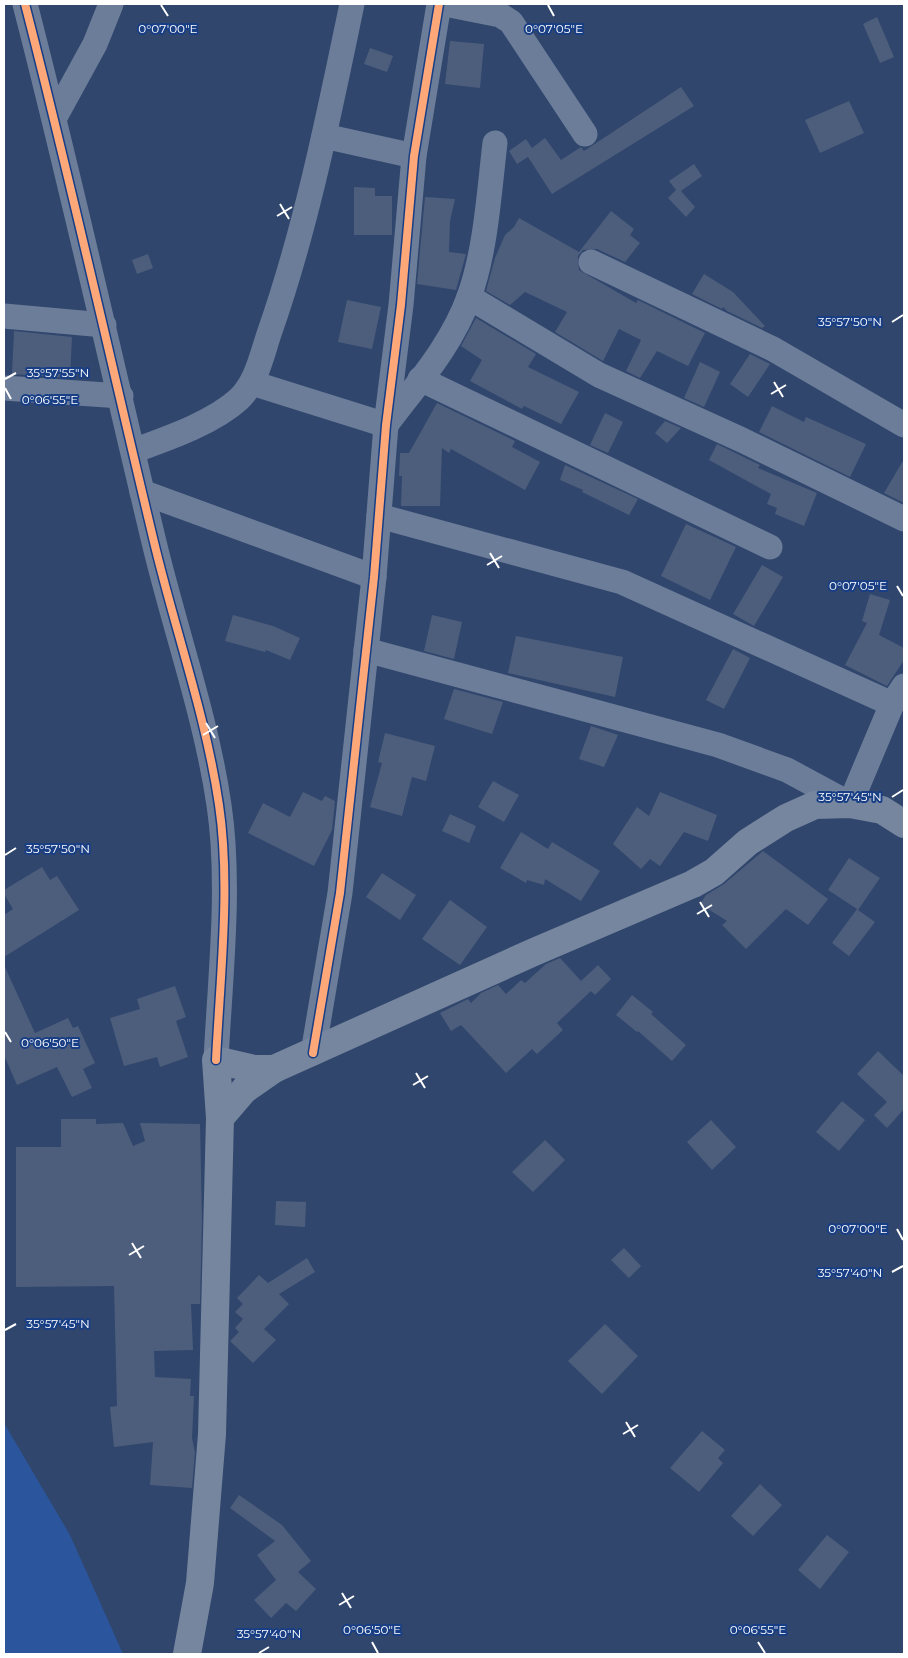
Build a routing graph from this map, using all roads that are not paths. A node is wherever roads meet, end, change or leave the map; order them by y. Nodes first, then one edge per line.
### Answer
1 (26, 4) edge
2 (111, 4) edge
3 (352, 4) edge
4 (439, 4) edge
5 (446, 4) edge
6 (54, 117) junction
7 (586, 134) dead end
8 (324, 136) junction
9 (495, 143) dead end
10 (414, 156) junction
11 (591, 262) dead end
12 (469, 298) junction
13 (4, 316) edge
14 (104, 325) junction
15 (420, 379) junction
16 (252, 383) junction
17 (4, 388) edge
18 (121, 396) junction
19 (386, 425) junction
20 (904, 425) edge
21 (134, 451) junction
22 (142, 492) junction
23 (379, 516) junction
24 (904, 519) edge
25 (770, 547) dead end
26 (374, 577) junction
27 (366, 650) junction
28 (898, 695) edge
29 (850, 804) junction
30 (904, 824) edge
31 (313, 1053) junction
32 (216, 1060) junction
33 (274, 1069) junction
34 (220, 1118) junction
35 (187, 1654) edge

1 - 6 street
2 - 6 street
3 - 8 street
4 - 10 street
5 - 7 street
6 - 14 street
8 - 10 street
8 - 16 street
9 - 12 street
10 - 19 street
11 - 20 street
12 - 15 street
12 - 24 street
13 - 14 street
14 - 18 street
15 - 19 street
15 - 25 street
16 - 19 street
16 - 21 street
17 - 18 street
18 - 21 street
19 - 23 street
21 - 22 street
22 - 26 street
22 - 32 street
23 - 26 street
23 - 28 street
26 - 27 street
27 - 29 street
27 - 31 street
28 - 29 street
29 - 30 main road
29 - 31 main road
31 - 33 main road
32 - 33 main road
32 - 34 main road
33 - 34 main road
34 - 35 main road

